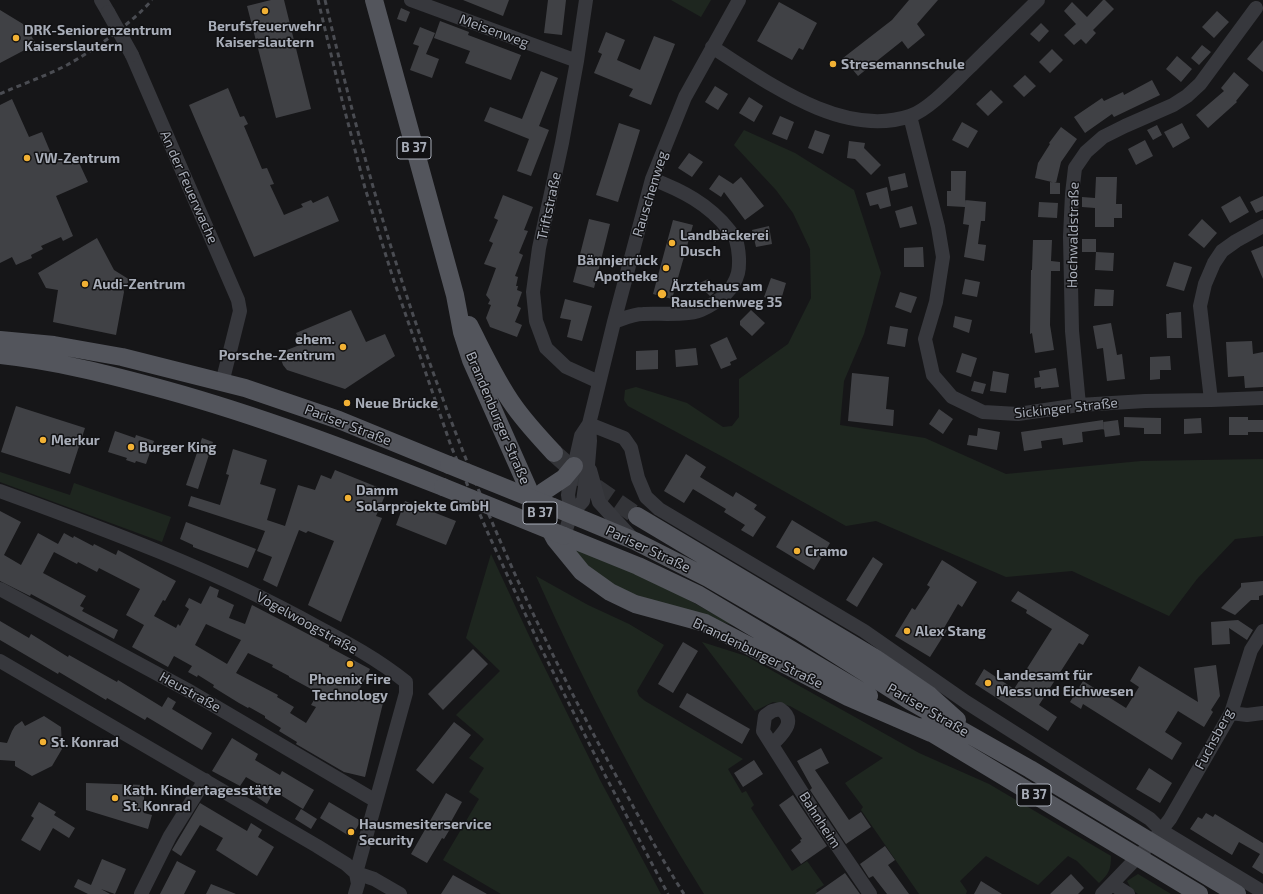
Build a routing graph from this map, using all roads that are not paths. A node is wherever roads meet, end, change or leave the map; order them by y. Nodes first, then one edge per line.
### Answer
1 (374, 0) edge
2 (411, 0) edge
3 (586, 0) edge
4 (739, 0) edge
5 (1038, 0) edge
6 (104, 6) edge
7 (1254, 7) edge
8 (712, 47) junction
9 (577, 61) junction
10 (910, 116) junction
11 (652, 179) junction
12 (1263, 226) edge
13 (454, 296) junction
14 (614, 322) junction
15 (0, 340) edge
16 (0, 355) edge
17 (222, 382) junction
18 (599, 382) junction
19 (1263, 398) edge
20 (1211, 400) junction
21 (1079, 404) junction
22 (589, 424) junction
23 (554, 453) tunnel mouth
24 (581, 465) junction
25 (0, 491) edge
26 (523, 495) junction
27 (571, 514) junction
28 (637, 516) tunnel mouth
29 (564, 536) junction
30 (635, 541) junction
31 (0, 590) edge
32 (1263, 631) edge
33 (0, 661) edge
34 (1231, 713) junction
35 (1263, 713) edge
36 (931, 733) junction
37 (977, 738) junction
38 (772, 745) dead end
39 (205, 780) junction
40 (376, 801) junction
41 (1157, 836) junction
42 (1138, 858) junction
43 (356, 873) junction
44 (1107, 889) edge
45 (1263, 892) edge
46 (141, 894) edge
47 (355, 894) edge
48 (400, 894) edge
49 (870, 894) edge
50 (1128, 894) edge
51 (1198, 894) edge
52 (1237, 894) edge

1 - 13 main road, Brandenburger Straße / B 37
2 - 9 street, Meisenweg
3 - 9 street, Triftstraße
4 - 8 street, Rauschenweg
5 - 10 street
6 - 17 street, An der Feuerwache, bridge
7 - 21 street, Hochwaldstraße
8 - 10 street
8 - 11 street, Rauschenweg
9 - 18 street, Triftstraße
10 - 21 street, Sickinger Straße
11 - 14 street, Rauschenweg
11 - 14 street
12 - 20 street
13 - 23 main road, Brandenburger Straße / B 37
13 - 36 main road, Brandenburger Straße / B 37
14 - 18 street, Rauschenweg
15 - 17 main road, Pariser Straße
16 - 29 main road, Pariser Straße, bridge
17 - 26 main road, Pariser Straße, bridge
18 - 22 street, Rauschenweg
19 - 20 street, Sickinger Straße
20 - 21 street, Sickinger Straße
22 - 24 street, Rauschenweg
22 - 41 street, Pariser Straße
24 - 26 main road
24 - 27 street, Rauschenweg
24 - 30 street
25 - 40 street, Vogelwoogstraße
26 - 27 main road, Pariser Straße, bridge
27 - 29 street
27 - 30 main road, Pariser Straße
28 - 37 main road, B 37
29 - 36 main road, Pariser Straße
30 - 37 main road, Pariser Straße
31 - 40 street, Heustraße
32 - 34 street, Fuchsberg
33 - 39 street
34 - 35 street
34 - 41 street, Fuchsberg
36 - 42 main road, Pariser Straße / B 37
37 - 41 main road, Pariser Straße / B 37
38 - 49 street, Bahnheim
39 - 43 street
39 - 46 street
40 - 43 street, Vogelwoogstraße
41 - 42 street
41 - 45 street, Pariser Straße
41 - 52 main road, Pariser Straße / B 37
42 - 44 street
42 - 51 main road, Pariser Straße / B 37
43 - 47 street, Vogelwoogstraße
43 - 48 street
44 - 50 street

